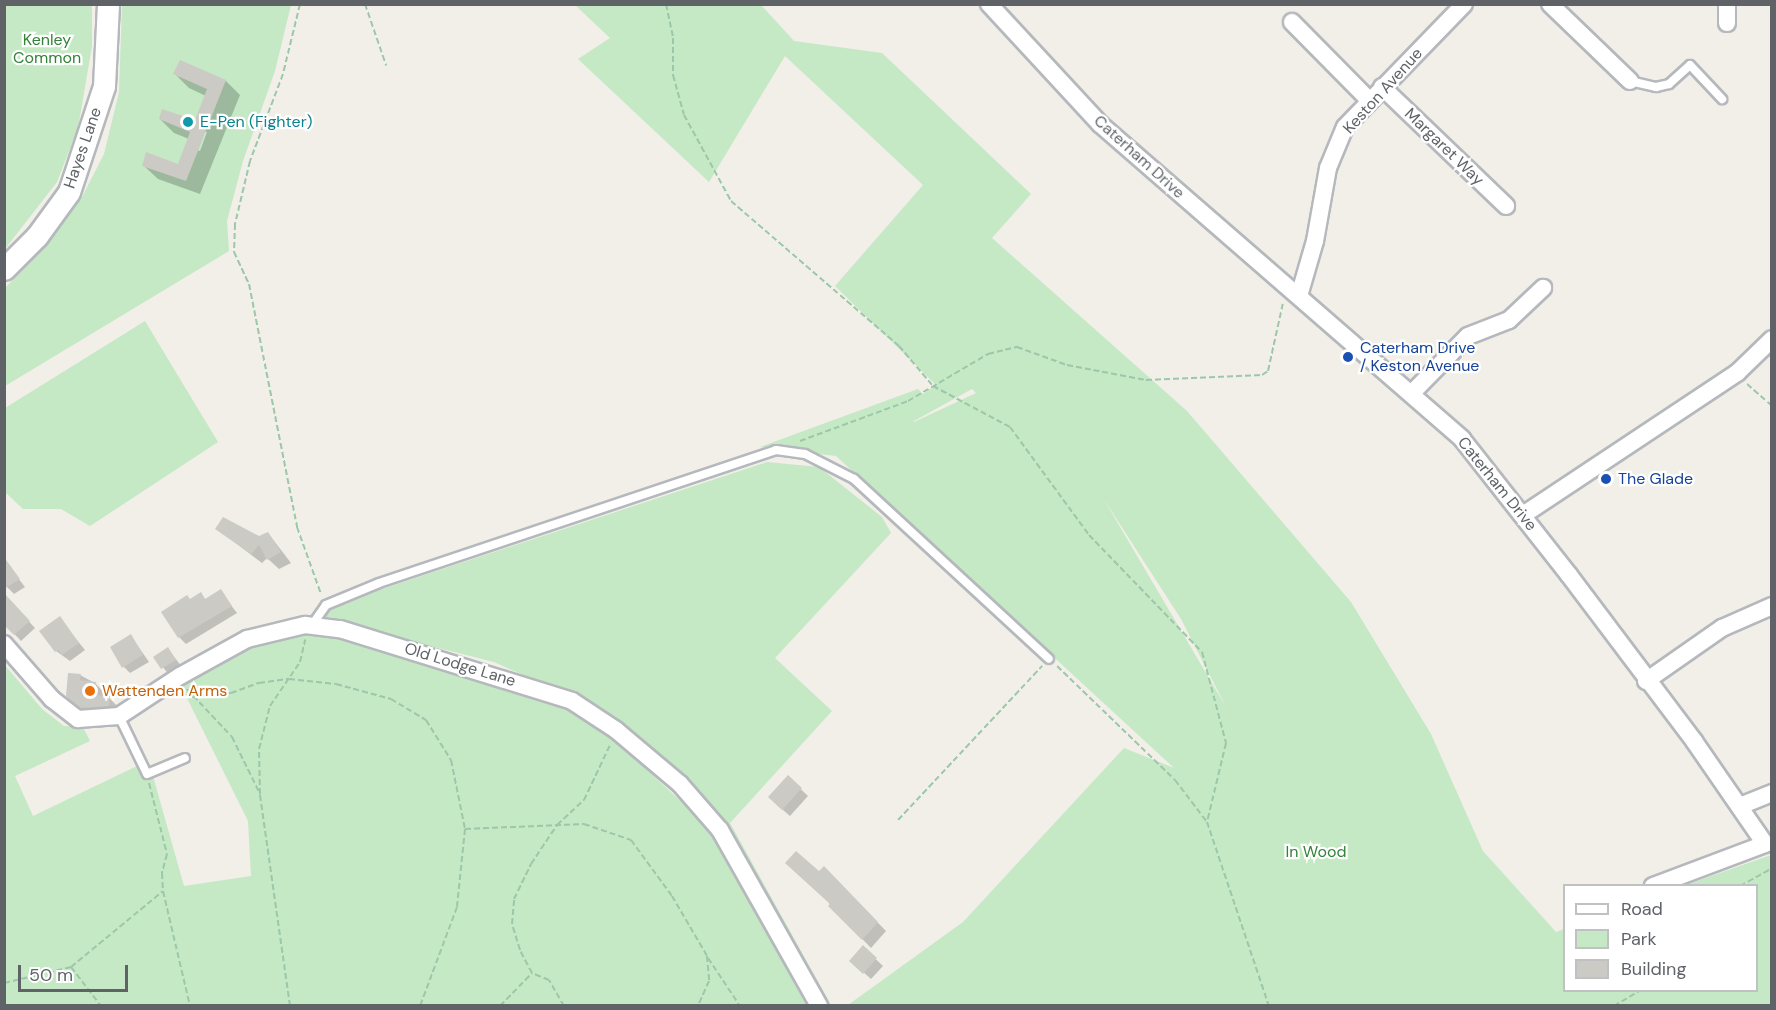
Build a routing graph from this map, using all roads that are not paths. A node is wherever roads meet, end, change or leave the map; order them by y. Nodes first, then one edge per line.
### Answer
1 (108, 4) edge
2 (989, 4) edge
3 (1464, 4) edge
4 (1550, 4) edge
5 (1727, 4) edge
6 (1292, 22) dead end
7 (1726, 22) dead end
8 (1630, 81) joint
9 (1382, 87) junction
10 (1722, 99) dead end
11 (1370, 101) junction
12 (1506, 206) dead end
13 (4, 269) edge
14 (1543, 288) dead end
15 (1293, 291) junction
16 (1772, 339) edge
17 (1411, 394) junction
18 (1523, 515) junction
19 (1772, 606) edge
20 (312, 625) junction
21 (4, 644) edge
22 (1049, 658) road end
23 (1646, 681) junction
24 (118, 716) junction
25 (185, 758) dead end
26 (1772, 793) edge
27 (1740, 806) junction
28 (1656, 884) edge
29 (819, 1005) edge

1 - 13 street, Hayes Lane
2 - 15 street, Caterham Drive
3 - 9 street, Keston Avenue
4 - 8 street
5 - 7 street
6 - 11 street
8 - 10 lane
9 - 11 street, Keston Avenue
9 - 12 street, Margaret Way
11 - 15 street, Keston Avenue
14 - 17 street
15 - 17 street, Caterham Drive
16 - 18 street
17 - 18 street, Caterham Drive
18 - 23 street, Caterham Drive
19 - 23 street
20 - 22 lane
20 - 24 street, Old Lodge Lane
20 - 29 street, Old Lodge Lane
21 - 24 street, Old Lodge Lane
23 - 27 street, Caterham Drive
24 - 25 lane
26 - 27 street
27 - 28 street, Caterham Drive

